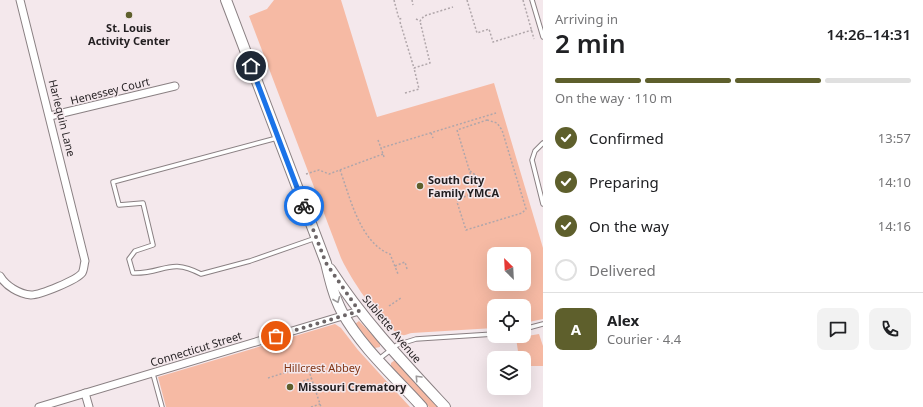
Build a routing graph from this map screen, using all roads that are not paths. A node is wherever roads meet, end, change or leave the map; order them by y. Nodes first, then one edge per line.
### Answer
1 (20, 0) edge
2 (226, 0) edge
3 (532, 0) edge
4 (543, 37) edge
5 (175, 86) dead end
6 (50, 116) junction
7 (278, 138) junction
8 (543, 144) edge
9 (543, 204) edge
10 (317, 238) junction
11 (326, 263) junction
12 (0, 276) edge
13 (359, 311) junction
14 (344, 315) junction
15 (543, 324) edge
16 (531, 327) edge
17 (487, 334) edge
18 (391, 349) junction
19 (379, 360) junction
20 (153, 374) junction
21 (85, 393) junction
22 (39, 407) edge
23 (89, 407) edge
24 (162, 407) edge
25 (422, 407) edge
26 (445, 407) edge

1 - 6 street, Harlequin Lane
2 - 7 street, Sublette Avenue
3 - 4 lane
5 - 6 street, Henessey Court
6 - 12 street, Harlequin Lane
7 - 10 street, Sublette Avenue
7 - 10 lane
8 - 9 lane
10 - 11 street, Sublette Avenue
11 - 13 street, Sublette Avenue
11 -> 14 street, Sublette Avenue
13 - 14 street, Connecticut Street
13 - 18 street, Sublette Avenue
14 - 19 street, Sublette Avenue
14 - 20 street, Connecticut Street
15 - 16 lane
17 - 18 lane
18 - 19 lane
26 -> 18 street, Sublette Avenue
19 - 25 street, Sublette Avenue
20 - 21 street, Connecticut Street
20 - 24 lane
21 - 22 street, Connecticut Street
21 - 23 street

